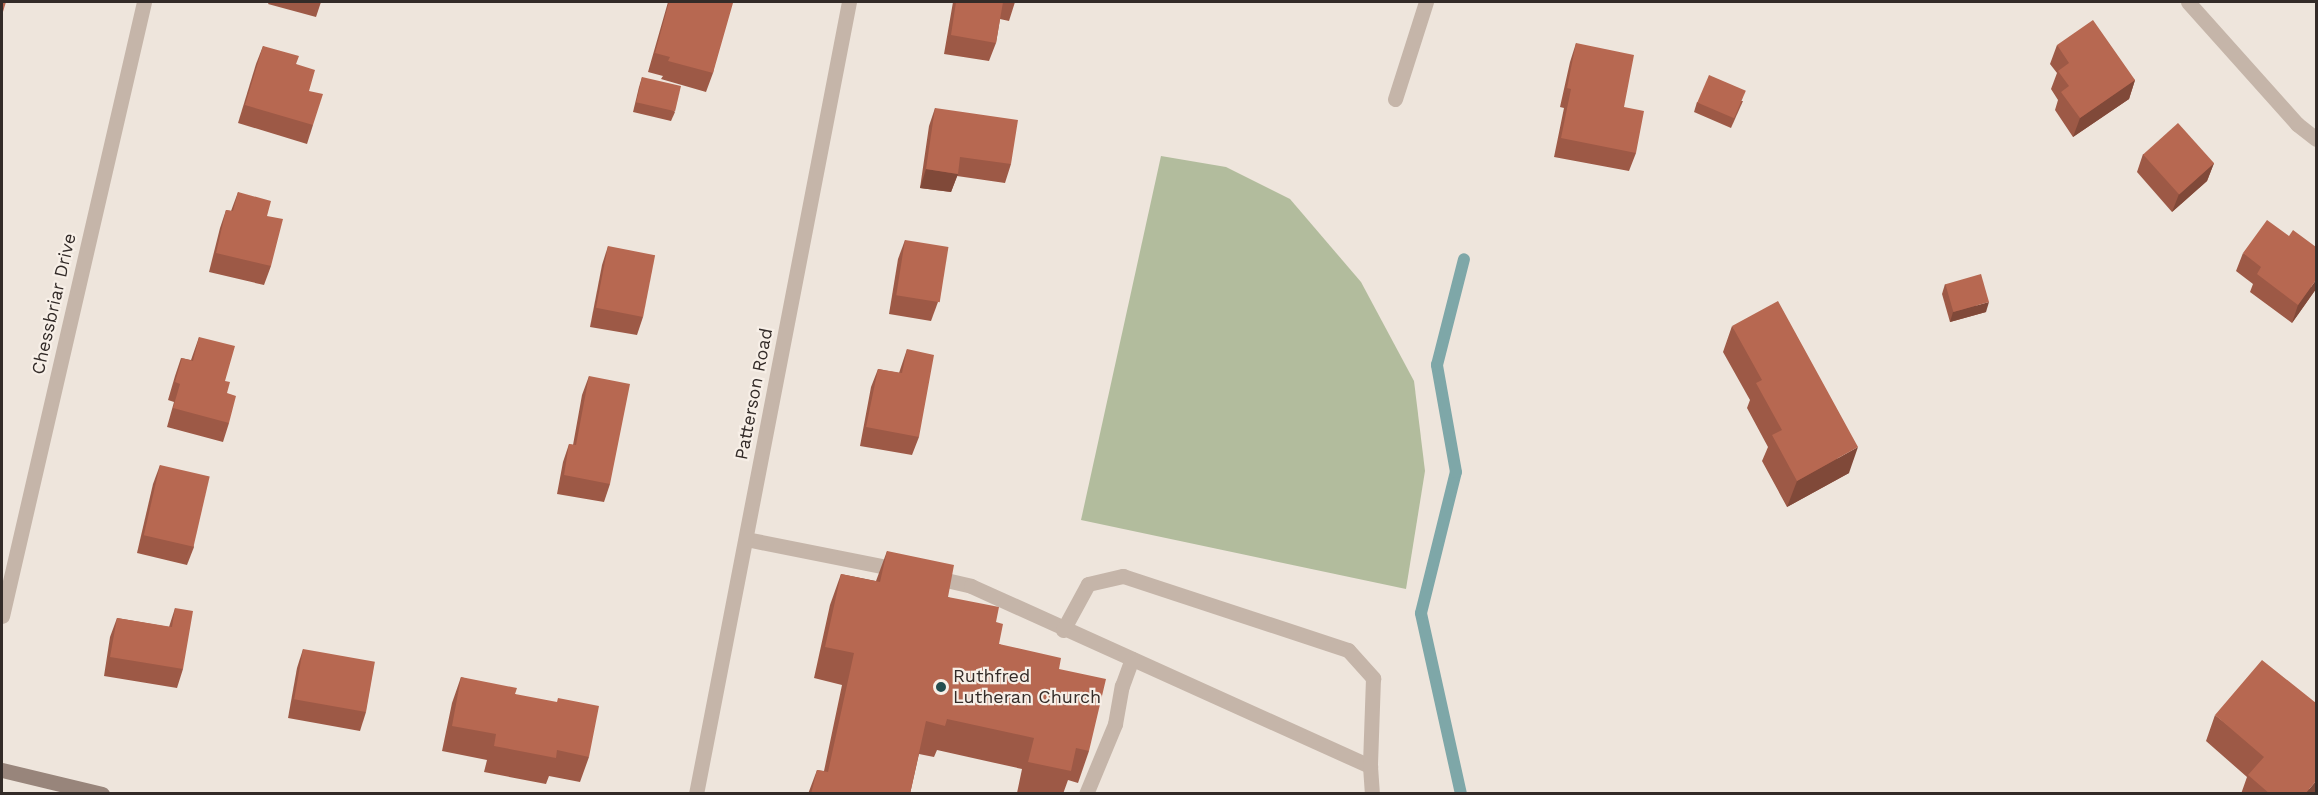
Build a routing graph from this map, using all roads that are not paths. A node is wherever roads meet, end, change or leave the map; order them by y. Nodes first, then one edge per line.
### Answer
1 (144, 2) edge
2 (849, 2) edge
3 (1426, 2) edge
4 (2188, 2) edge
5 (1395, 99) dead end
6 (2316, 139) edge
7 (746, 539) junction
8 (2, 616) edge
9 (1063, 630) junction
10 (1132, 659) junction
11 (1370, 766) junction
12 (2, 770) edge
13 (102, 794) edge
14 (696, 794) edge
15 (1086, 794) edge
16 (1372, 794) edge

1 - 8 street, Chessbriar Drive
2 - 7 street, Patterson Road
3 - 5 street
4 - 6 street
7 - 9 street
7 - 14 street, Patterson Road
9 - 10 street
9 - 11 street
10 - 11 street
10 - 15 street
11 - 16 street
12 - 13 main road

